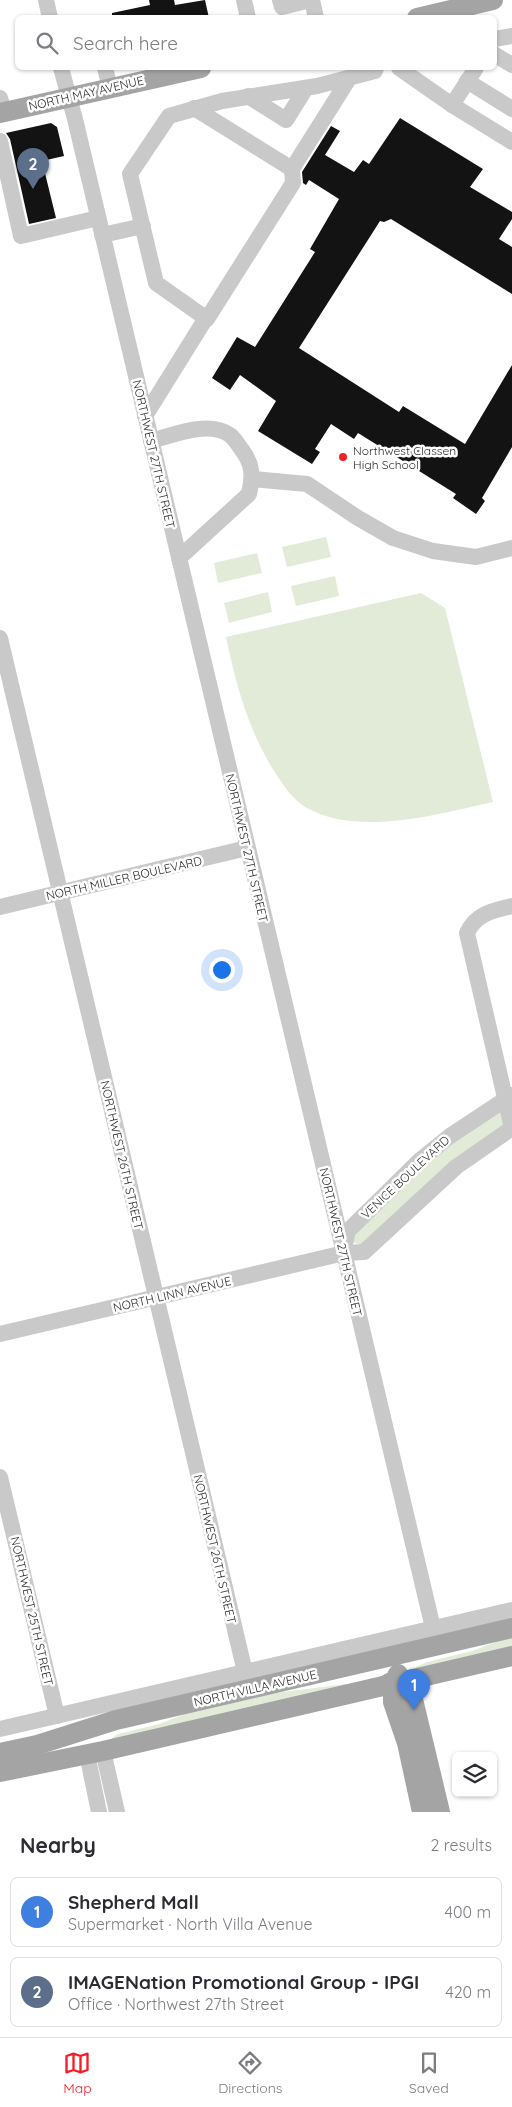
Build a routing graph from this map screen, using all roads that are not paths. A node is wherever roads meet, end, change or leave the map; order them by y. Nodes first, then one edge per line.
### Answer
1 (46, 0) edge
2 (244, 0) edge
3 (280, 0) edge
4 (311, 0) edge
5 (493, 0) edge
6 (442, 6) edge
7 (49, 15) edge
8 (247, 15) edge
9 (315, 15) edge
10 (423, 15) edge
11 (512, 36) edge
12 (497, 38) edge
13 (497, 56) edge
14 (512, 65) edge
15 (61, 70) edge
16 (106, 70) edge
17 (181, 70) edge
18 (376, 70) edge
19 (402, 70) edge
20 (475, 70) edge
21 (150, 73) edge
22 (350, 78) junction
23 (467, 82) junction
24 (110, 88) junction
25 (306, 88) junction
26 (248, 96) junction
27 (69, 97) junction
28 (452, 105) junction
29 (1, 107) edge
30 (194, 108) junction
31 (512, 109) edge
32 (0, 141) edge
33 (512, 142) edge
34 (292, 169) junction
35 (98, 218) junction
36 (143, 226) junction
37 (102, 235) junction
38 (206, 318) junction
39 (145, 416) junction
40 (151, 441) junction
41 (253, 479) junction
42 (512, 548) edge
43 (179, 558) junction
44 (0, 638) edge
45 (248, 848) junction
46 (60, 893) junction
47 (512, 906) edge
48 (0, 907) edge
49 (509, 1097) edge
50 (512, 1128) edge
51 (344, 1253) junction
52 (156, 1298) junction
53 (0, 1334) edge
54 (0, 1477) edge
55 (512, 1610) edge
56 (433, 1628) junction
57 (512, 1628) edge
58 (422, 1649) junction
59 (512, 1656) edge
60 (340, 1668) junction
61 (244, 1672) junction
62 (393, 1684) junction
63 (56, 1716) junction
64 (116, 1720) junction
65 (0, 1729) edge
66 (37, 1745) junction
67 (94, 1751) junction
68 (0, 1753) edge
69 (0, 1772) edge
70 (99, 1812) edge
71 (117, 1812) edge
72 (422, 1812) edge
73 (440, 1812) edge

1 - 7 street
2 - 8 street
3 - 4 street
4 - 9 street
5 - 6 main road
6 - 10 main road
11 - 12 street
13 - 14 street
15 - 27 street, NORTHWEST 27TH STREET
16 - 24 street
17 - 21 main road, NORTH MAY AVENUE
18 - 22 street
19 - 28 street
20 - 23 street
21 - 24 main road, NORTH MAY AVENUE
22 - 25 street
22 - 34 street
23 - 28 street
23 - 31 street
24 - 27 main road, NORTH MAY AVENUE
25 - 26 street
25 - 26 street
26 - 30 street
27 - 29 main road, NORTH MAY AVENUE
27 - 35 street, NORTHWEST 27TH STREET
28 - 33 street
30 - 34 street
30 - 36 street
32 - 35 street
34 - 38 street
35 - 37 street, NORTHWEST 27TH STREET
36 - 37 street
36 - 38 street
37 - 39 street, NORTHWEST 27TH STREET
38 - 39 street
39 - 40 street, NORTHWEST 27TH STREET
40 - 41 street
40 - 43 street, NORTHWEST 27TH STREET
41 - 42 street
41 - 43 street
43 - 45 street, NORTHWEST 27TH STREET
44 - 46 street, NORTHWEST 26TH STREET
45 - 46 street, NORTH MILLER BOULEVARD
45 - 51 street, NORTHWEST 27TH STREET
46 - 48 street, NORTH MILLER BOULEVARD
46 - 52 street, NORTHWEST 26TH STREET
47 - 49 street
49 - 50 street
49 - 51 street, VENICE BOULEVARD
50 - 51 street
51 - 52 street, NORTH LINN AVENUE
51 - 56 street, NORTHWEST 27TH STREET
52 - 53 street, NORTH LINN AVENUE
52 - 61 street, NORTHWEST 26TH STREET
54 - 63 street, NORTHWEST 25TH STREET
55 - 56 street, NORTH VILLA AVENUE
56 - 61 street, NORTH VILLA AVENUE
57 - 58 main road, NORTH VILLA AVENUE
58 - 60 main road, NORTH VILLA AVENUE
58 - 62 main road
59 - 62 main road
60 - 62 main road
60 - 64 main road, NORTH VILLA AVENUE
61 - 63 street, NORTH VILLA AVENUE
62 - 67 main road
62 - 72 main road
62 - 73 main road
63 - 65 street, NORTH VILLA AVENUE
64 - 66 main road, NORTH VILLA AVENUE
64 - 67 main road
66 - 67 main road
66 - 68 main road, NORTH VILLA AVENUE
67 - 69 main road
67 - 70 street
67 - 71 street

